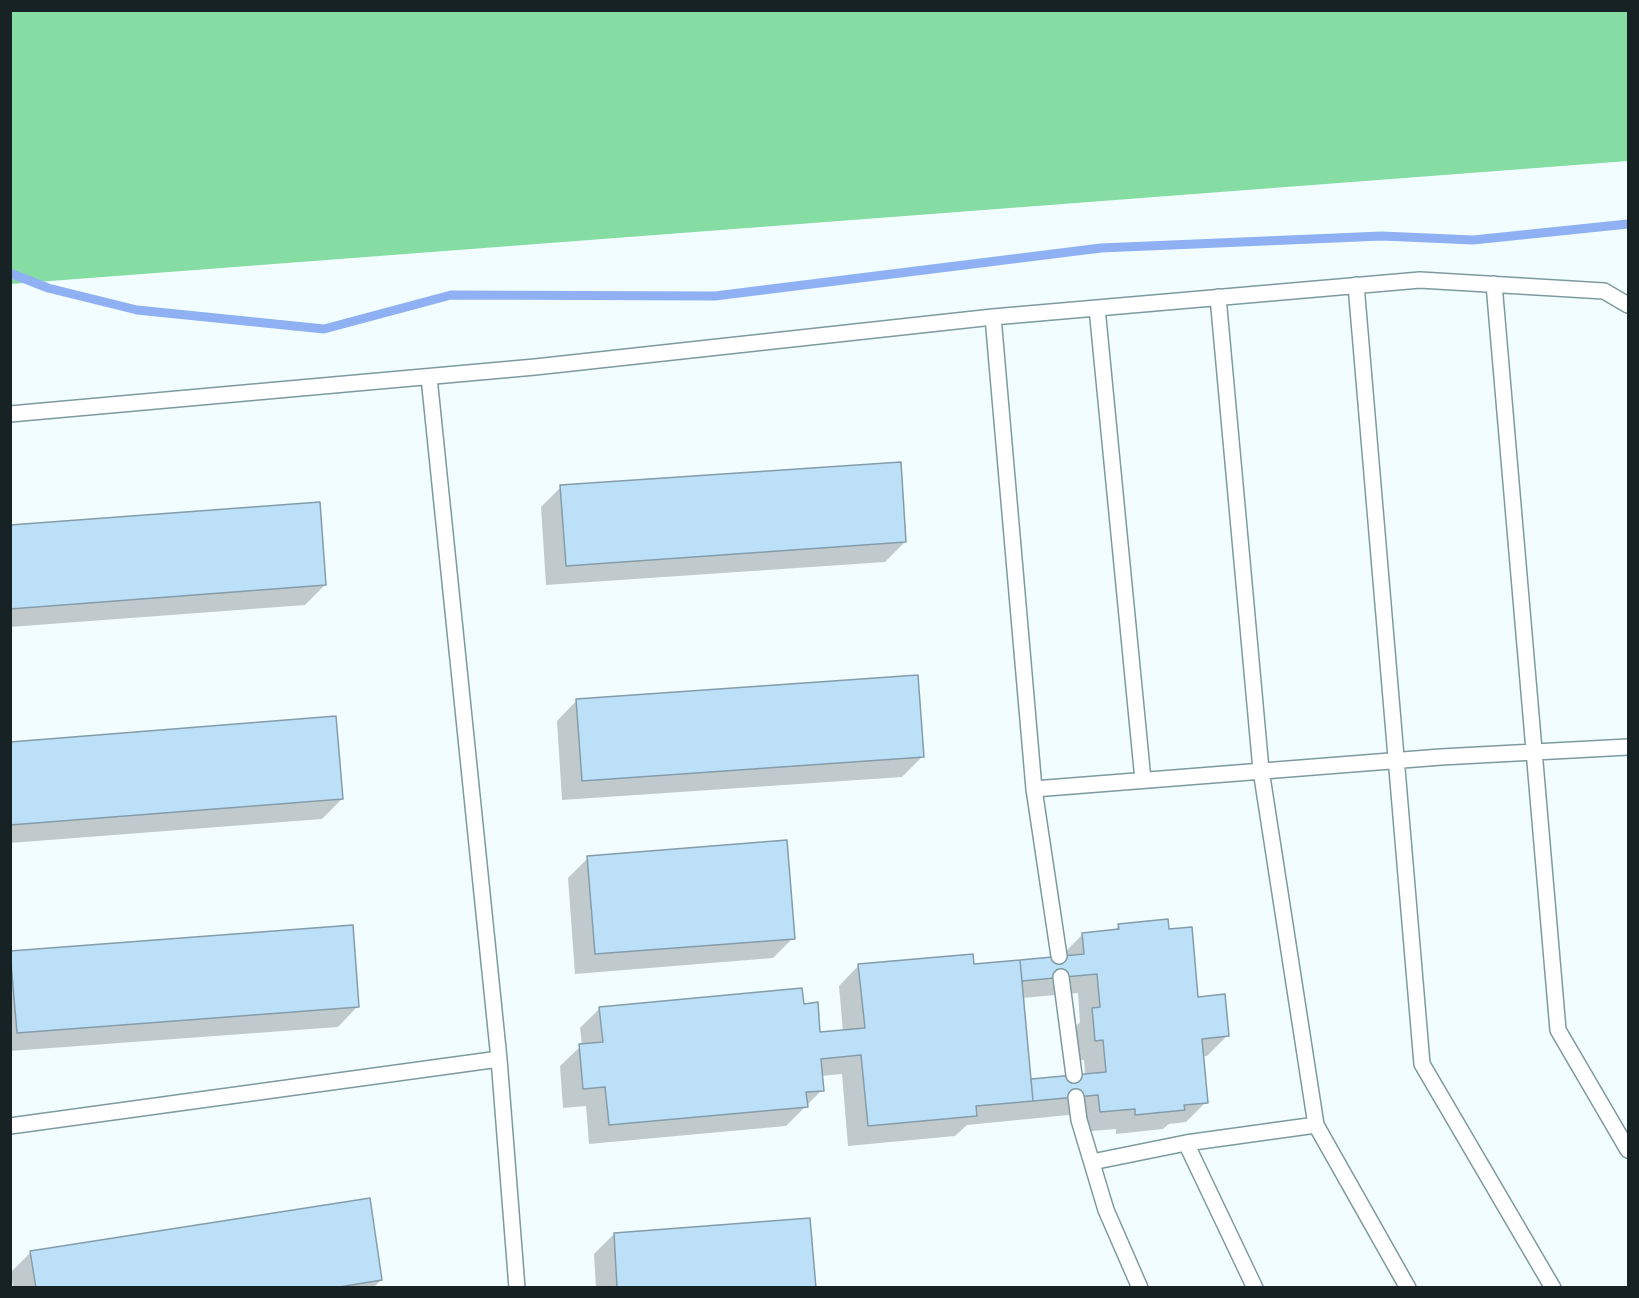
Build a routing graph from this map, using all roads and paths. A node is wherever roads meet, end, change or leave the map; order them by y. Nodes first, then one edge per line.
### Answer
1 (1494, 284) junction
2 (1356, 285) junction
3 (1218, 297) junction
4 (1629, 305) edge
5 (1097, 308) junction
6 (993, 317) junction
7 (429, 376) junction
8 (10, 414) edge
9 (1629, 747) edge
10 (1535, 751) junction
11 (1396, 760) junction
12 (1261, 770) junction
13 (1143, 780) junction
14 (1034, 789) junction
15 (1059, 956) dead end
16 (1061, 977) dead end
17 (499, 1059) junction
18 (1074, 1074) dead end
19 (1076, 1097) dead end
20 (1316, 1125) junction
21 (10, 1126) edge
22 (1186, 1143) junction
23 (1629, 1150) edge
24 (1092, 1162) junction
25 (517, 1287) edge
26 (1140, 1287) edge
27 (1255, 1287) edge
28 (1408, 1287) edge
29 (1553, 1287) edge

1 - 2 lane
1 - 4 lane
1 - 10 lane
2 - 3 lane
2 - 11 lane
3 - 5 lane
3 - 12 lane
5 - 6 lane
5 - 13 lane
6 - 7 lane
6 - 14 lane
7 - 8 lane
7 - 17 lane
9 - 10 lane
10 - 11 lane
10 - 23 lane
11 - 12 lane
11 - 29 lane
12 - 13 lane
12 - 20 lane
13 - 14 lane
14 - 15 lane
16 - 18 lane
17 - 21 lane
17 - 25 lane
19 - 24 lane
20 - 22 lane
20 - 28 lane
22 - 24 lane
22 - 27 lane
24 - 26 lane

